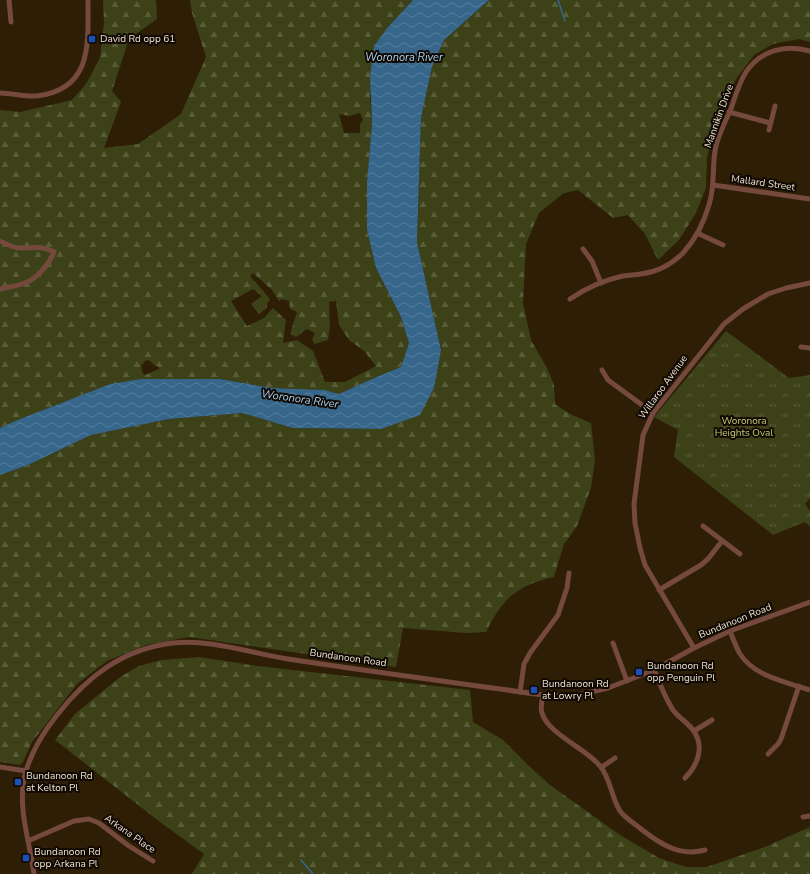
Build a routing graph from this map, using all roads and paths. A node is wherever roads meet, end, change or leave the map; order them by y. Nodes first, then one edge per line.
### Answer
1 (9, 0) edge
2 (88, 0) edge
3 (11, 22) dead end
4 (810, 51) edge
5 (0, 93) edge
6 (775, 106) dead end
7 (729, 112) junction
8 (770, 123) junction
9 (769, 130) dead end
10 (713, 185) junction
11 (810, 199) edge
12 (697, 232) junction
13 (0, 241) edge
14 (723, 245) dead end
15 (584, 249) dead end
16 (601, 283) junction
17 (810, 283) edge
18 (0, 289) edge
19 (570, 299) dead end
20 (801, 347) dead end
21 (810, 348) edge
22 (602, 370) dead end
23 (653, 413) junction
24 (703, 526) dead end
25 (722, 540) junction
26 (740, 554) dead end
27 (569, 573) dead end
28 (659, 590) junction
29 (810, 602) edge
30 (730, 631) junction
31 (613, 644) dead end
32 (694, 648) junction
33 (654, 670) junction
34 (627, 681) junction
35 (799, 686) junction
36 (810, 690) edge
37 (520, 692) junction
38 (543, 695) junction
39 (712, 720) dead end
40 (694, 731) junction
41 (768, 754) dead end
42 (615, 758) dead end
43 (0, 767) edge
44 (602, 767) junction
45 (26, 771) junction
46 (685, 778) dead end
47 (810, 816) edge
48 (803, 817) dead end
49 (28, 841) junction
50 (705, 850) dead end
51 (154, 861) dead end
52 (34, 874) edge

1 - 3 street
2 - 5 street
4 - 7 street, Mannikin Drive
6 - 8 street
7 - 8 street
7 - 10 street, Mannikin Drive
8 - 9 street
10 - 11 street, Mallard Street
10 - 12 street, Mannikin Drive
12 - 14 street
12 - 16 street, Mannikin Drive
13 - 18 street
15 - 16 street
16 - 19 street, Mannikin Drive
17 - 23 street, Willaroo Avenue
20 - 21 street
22 - 23 street
23 - 28 street, Willaroo Avenue
24 - 25 street
25 - 26 street
25 - 28 street
27 - 37 street
28 - 32 street, Willaroo Avenue
29 - 30 street, Bundanoon Road
30 - 32 street, Bundanoon Road
30 - 35 street
31 - 34 street
32 - 33 street, Bundanoon Road
33 - 34 street, Bundanoon Road
33 - 40 street
34 - 38 street, Bundanoon Road
35 - 36 street
35 - 41 street
37 - 38 street, Bundanoon Road
37 - 45 street, Bundanoon Road
38 - 44 street
39 - 40 street
40 - 46 street
42 - 44 street
43 - 45 street
44 - 50 street
45 - 49 street, Bundanoon Road
47 - 48 street
49 - 51 street, Arkana Place
49 - 52 street, Bundanoon Road

